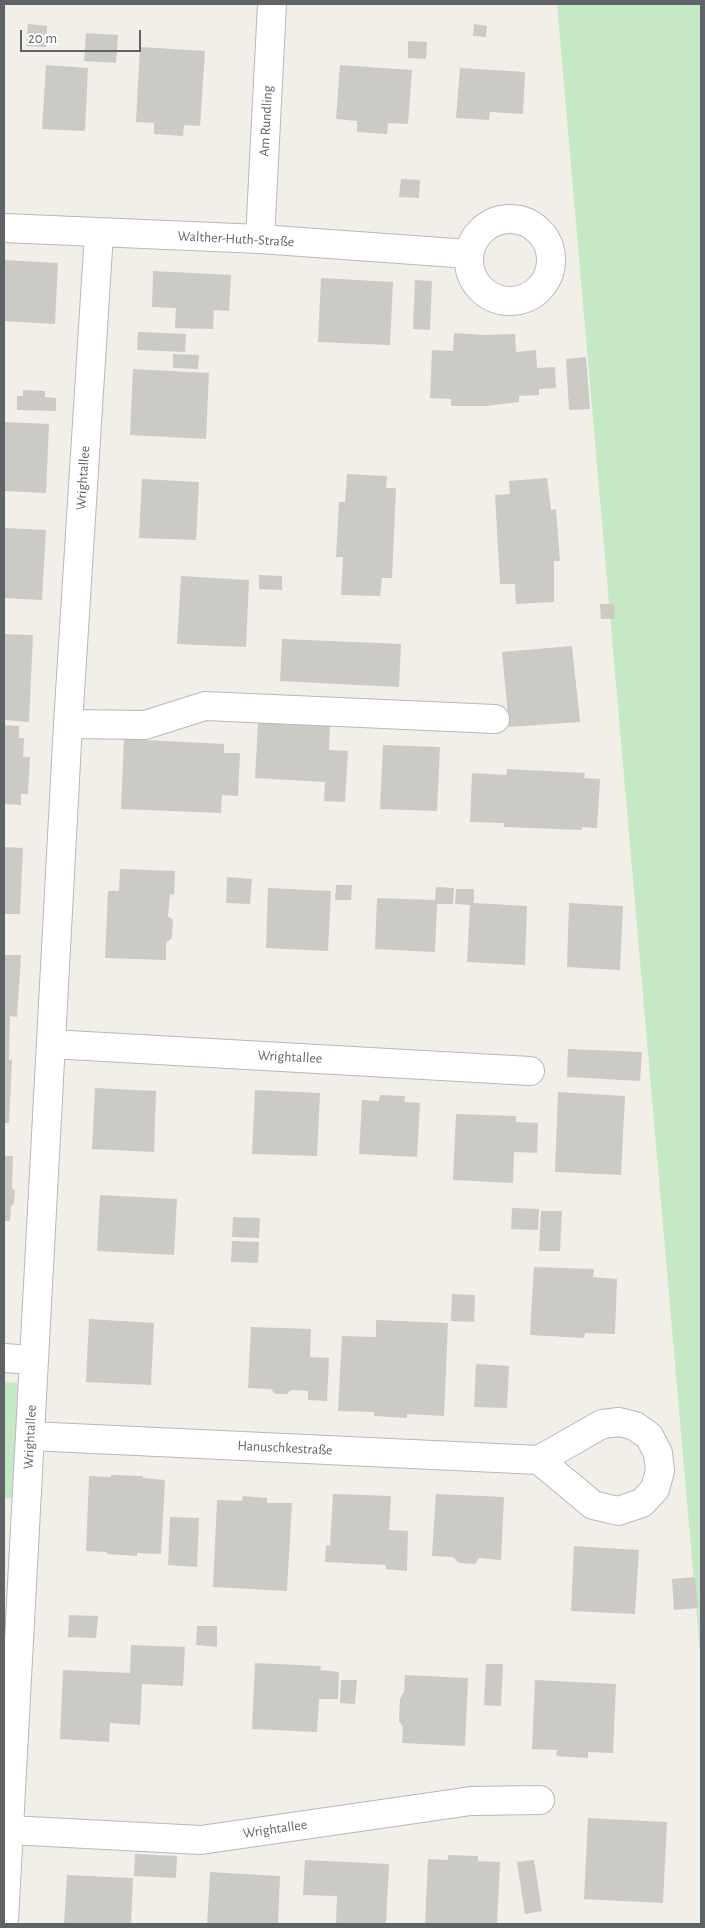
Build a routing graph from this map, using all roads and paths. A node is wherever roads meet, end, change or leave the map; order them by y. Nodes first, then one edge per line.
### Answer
1 (272, 4) edge
2 (4, 228) edge
3 (99, 233) junction
4 (260, 239) junction
5 (469, 254) dead end
6 (494, 719) dead end
7 (68, 724) junction
8 (51, 1044) junction
9 (530, 1071) dead end
10 (4, 1358) edge
11 (34, 1360) junction
12 (30, 1436) junction
13 (539, 1460) dead end
14 (540, 1800) dead end
15 (9, 1830) junction
16 (4, 1921) edge

1 - 4 street, Am Rundling
2 - 3 street, Walther-Huth-Straße
3 - 4 street, Walther-Huth-Straße
3 - 7 street, Wrightallee
4 - 5 street, Walther-Huth-Straße
6 - 7 street
7 - 8 street, Wrightallee
8 - 9 street, Wrightallee
8 - 11 street, Wrightallee
10 - 11 street
11 - 12 street, Wrightallee
12 - 13 street, Hanuschkestraße
12 - 15 street, Wrightallee
14 - 15 street, Wrightallee
15 - 16 street, Wrightallee

